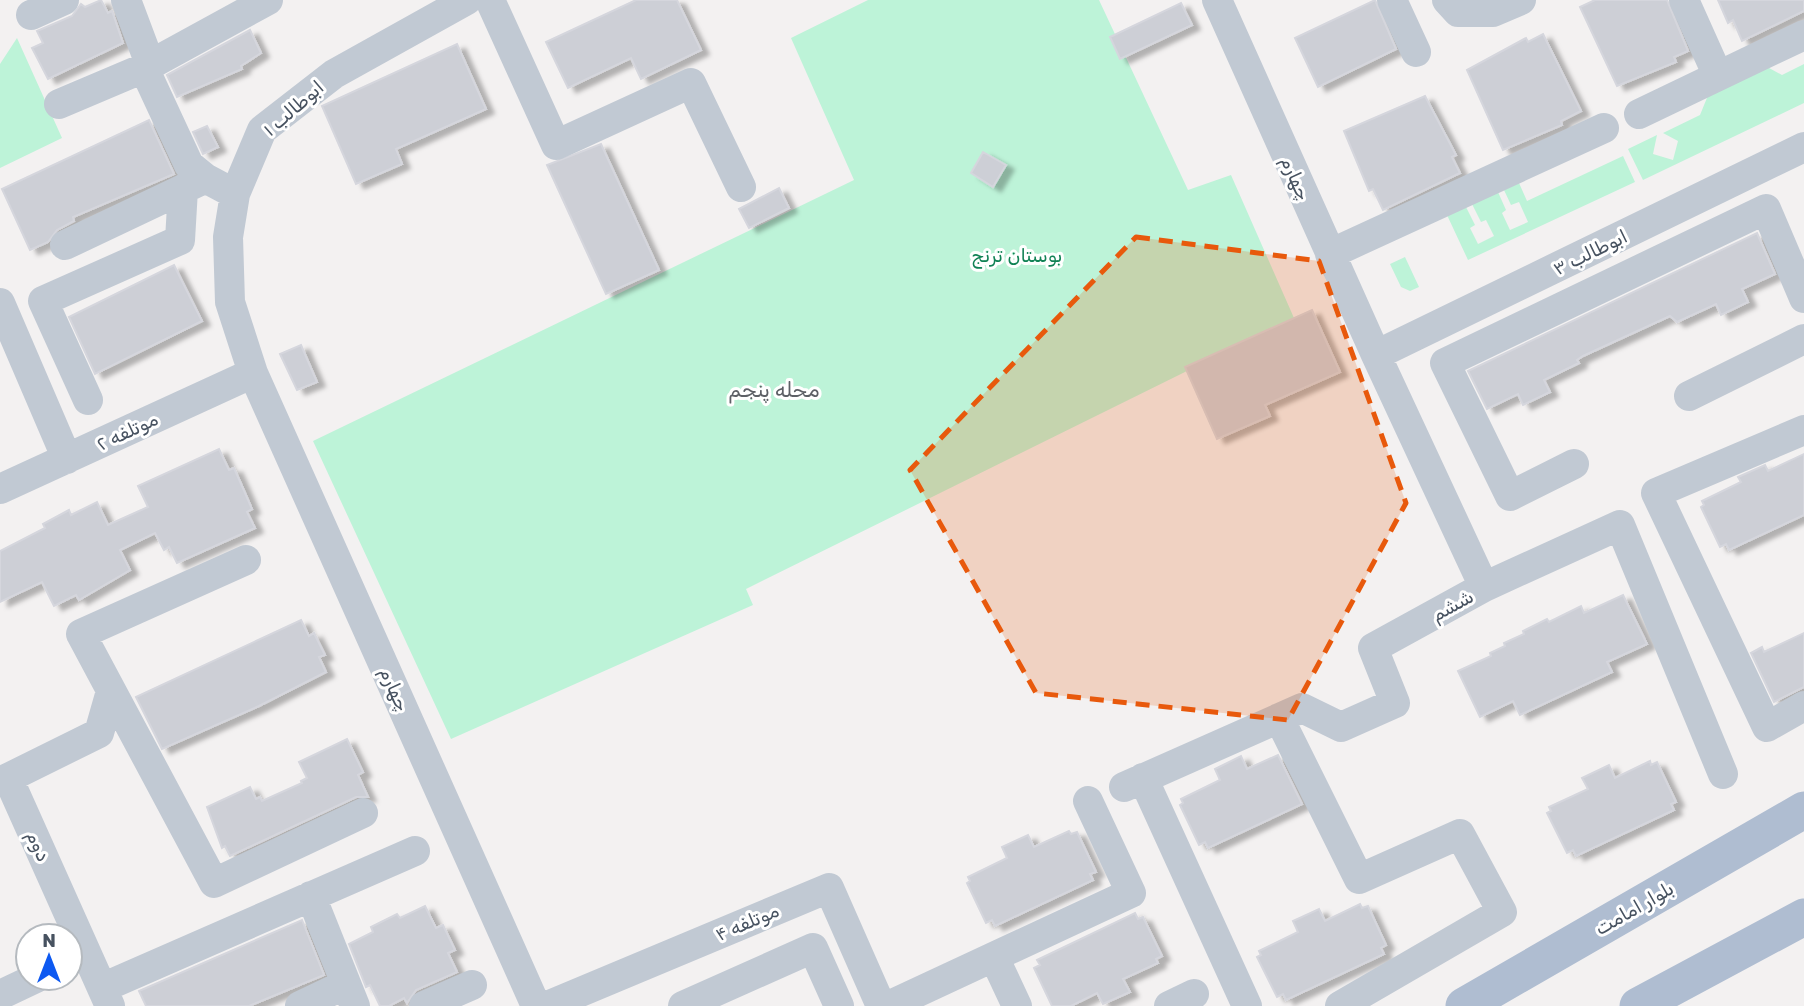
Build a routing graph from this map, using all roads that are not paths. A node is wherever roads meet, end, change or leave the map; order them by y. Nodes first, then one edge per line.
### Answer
1 (64, 0) edge
2 (127, 0) edge
3 (268, 0) edge
4 (467, 0) edge
5 (490, 0) edge
6 (1217, 0) edge
7 (1392, 0) edge
8 (1447, 0) edge
9 (1521, 0) edge
10 (1684, 0) edge
11 (31, 15) dead end
12 (1804, 34) edge
13 (1416, 52) dead end
14 (147, 66) junction
15 (1718, 76) junction
16 (59, 104) dead end
17 (1639, 114) dead end
18 (1604, 128) dead end
19 (1801, 157) edge
20 (194, 184) junction
21 (741, 187) dead end
22 (235, 194) junction
23 (65, 245) dead end
24 (1330, 254) junction
25 (1804, 298) edge
26 (0, 303) edge
27 (1804, 339) edge
28 (1376, 355) junction
29 (253, 373) junction
30 (1689, 396) dead end
31 (88, 400) dead end
32 (1804, 430) edge
33 (67, 459) junction
34 (1574, 464) dead end
35 (0, 489) edge
36 (246, 560) dead end
37 (1484, 587) junction
38 (111, 691) junction
39 (1804, 706) edge
40 (1279, 718) junction
41 (4, 769) edge
42 (1723, 774) dead end
43 (1088, 801) dead end
44 (1804, 810) edge
45 (363, 813) dead end
46 (415, 851) dead end
47 (311, 896) junction
48 (1804, 917) edge
49 (64, 922) edge
50 (994, 957) junction
51 (84, 966) edge
52 (472, 985) dead end
53 (350, 995) edge
54 (106, 997) edge
55 (300, 1006) edge
56 (424, 1006) edge
57 (536, 1006) edge
58 (547, 1006) edge
59 (683, 1006) edge
60 (839, 1006) edge
61 (881, 1006) edge
62 (888, 1006) edge
63 (1017, 1006) edge
64 (1247, 1006) edge
65 (1340, 1006) edge
66 (1464, 1006) edge
67 (1638, 1006) edge

1 - 11 street
2 - 14 street
3 - 14 street
4 - 22 street, ابوطالب ۱
5 - 21 street
6 - 24 street, چهارم
7 - 13 street
8 - 9 street
10 - 15 street
12 - 15 street
14 - 16 street
14 - 20 street
15 - 17 street
18 - 24 street
19 - 28 street, ابوطالب ۳
20 - 22 street
20 - 23 street
20 - 31 street
22 - 29 street, ابوطالب ۱
24 - 28 street, چهارم
25 - 34 street
26 - 33 street
27 - 30 street
28 - 37 street, ششم
29 - 33 street, موتلفه ۲
29 - 57 street, چهارم
32 - 39 street
33 - 35 street, موتلفه ۲
36 - 38 street
37 - 40 street, ششم
37 - 42 street
38 - 41 street, دوم
38 - 45 street
40 - 64 street
40 - 65 street
41 - 49 street, دوم
43 - 50 street
44 - 66 main road, بلوار امامت
46 - 47 street
47 - 53 street
47 - 54 street
48 - 67 main road
50 - 62 street
50 - 63 street
51 - 54 street, دوم
52 - 56 street
53 - 55 street
58 - 61 street, موتلفه ۴
59 - 60 street

